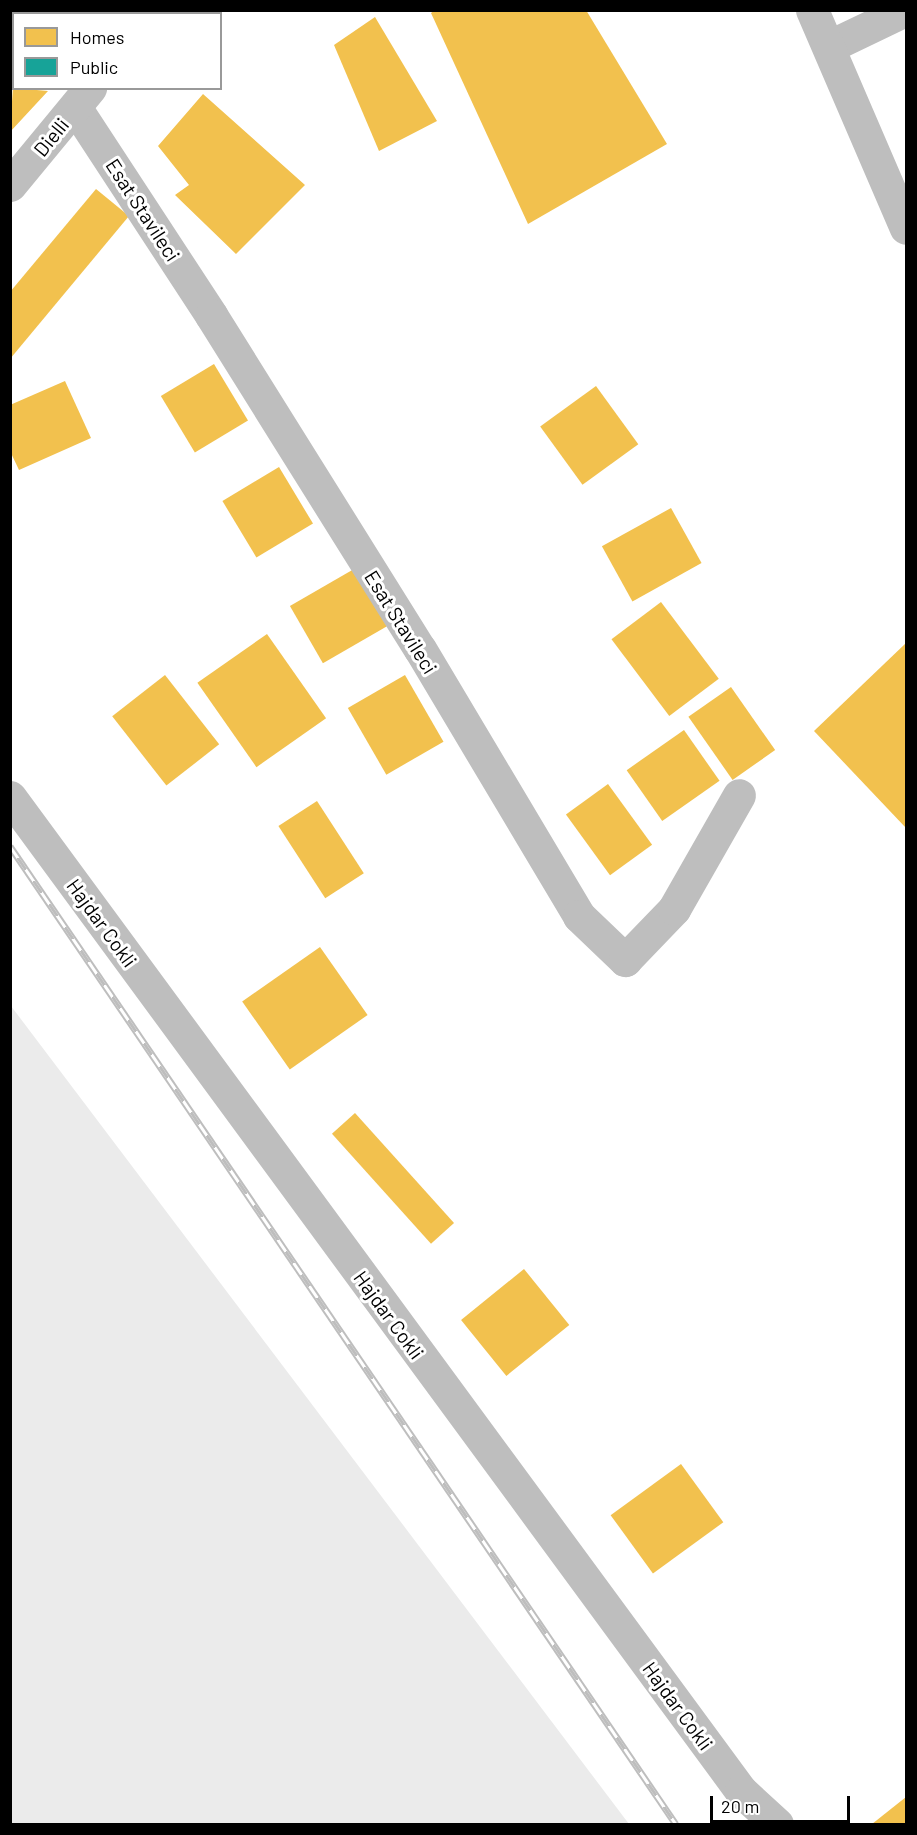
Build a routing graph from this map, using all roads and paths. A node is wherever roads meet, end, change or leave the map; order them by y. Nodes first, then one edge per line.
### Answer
1 (812, 10) edge
2 (905, 10) edge
3 (830, 46) junction
4 (83, 98) edge
5 (13, 178) edge
6 (906, 228) edge
7 (739, 795) dead end
8 (10, 797) edge
9 (777, 1824) edge

1 - 3 street
2 - 3 street
3 - 6 street
4 - 5 street, Dielli
4 - 7 street, Esat Stavileci
8 - 9 street, Hajdar Cokli

